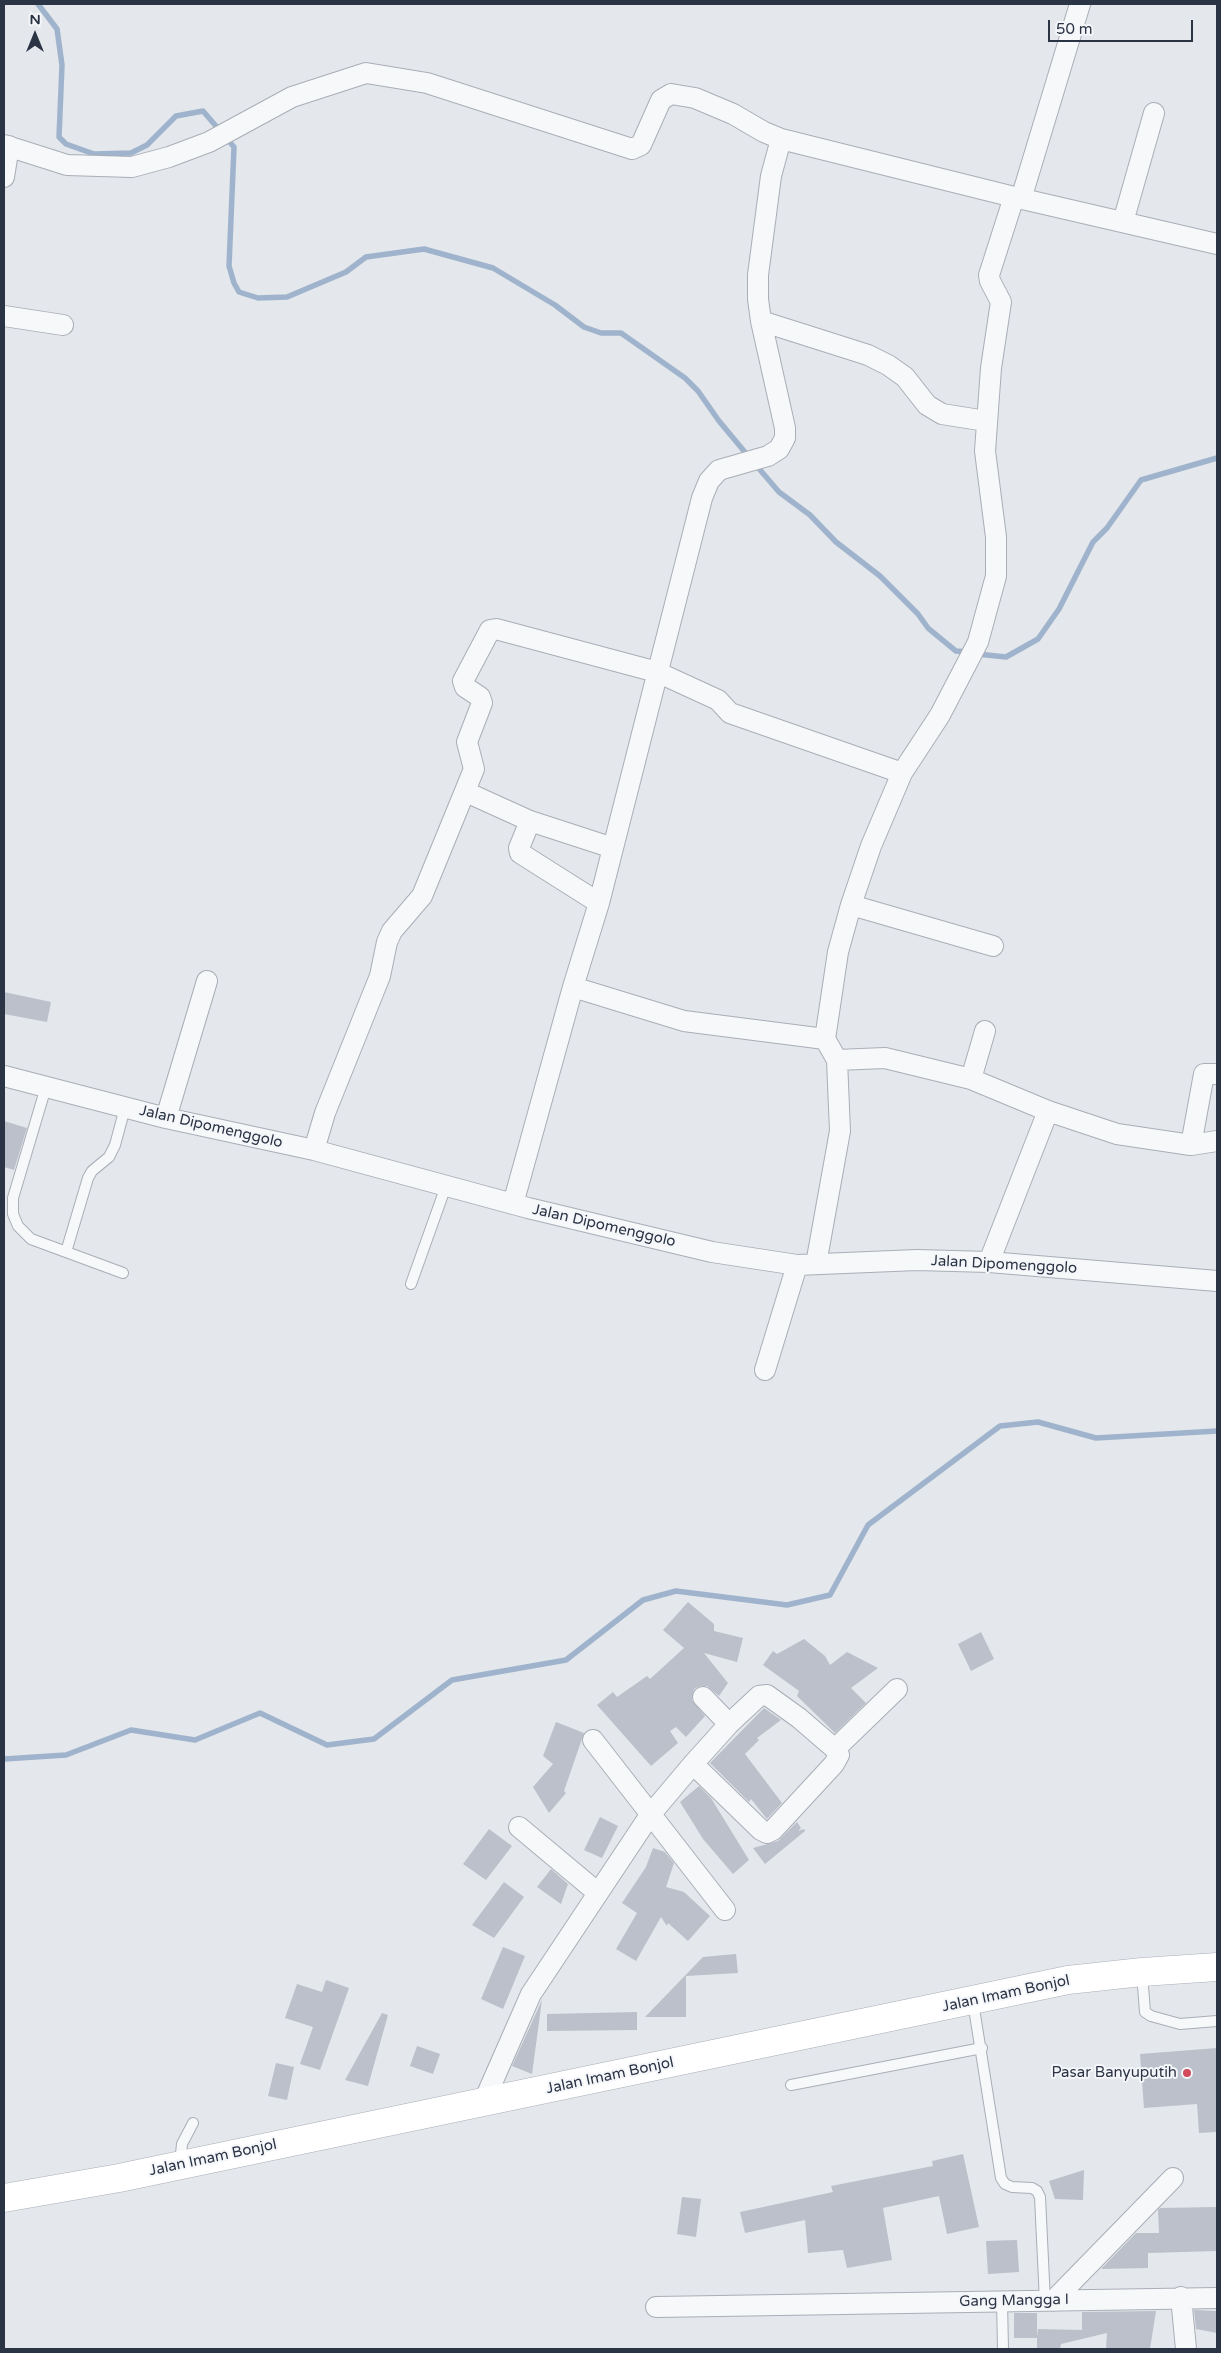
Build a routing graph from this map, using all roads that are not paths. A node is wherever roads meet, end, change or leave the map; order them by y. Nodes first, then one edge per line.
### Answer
1 (1080, 4) edge
2 (1154, 113) dead end
3 (781, 139) junction
4 (6, 145) edge
5 (4, 177) edge
6 (1017, 198) junction
7 (1123, 222) junction
8 (1217, 244) edge
9 (4, 316) edge
10 (761, 321) junction
11 (63, 325) dead end
12 (986, 421) junction
13 (657, 672) junction
14 (902, 773) junction
15 (466, 792) junction
16 (530, 821) junction
17 (612, 848) junction
18 (599, 903) junction
19 (851, 905) junction
20 (993, 946) dead end
21 (207, 981) dead end
22 (573, 987) junction
23 (985, 1031) dead end
24 (825, 1039) junction
25 (836, 1060) junction
26 (1217, 1074) edge
27 (4, 1076) edge
28 (971, 1079) junction
29 (46, 1087) junction
30 (125, 1108) junction
31 (1048, 1111) junction
32 (166, 1118) junction
33 (1217, 1141) edge
34 (1191, 1144) junction
35 (314, 1150) junction
36 (446, 1186) junction
37 (513, 1204) junction
38 (66, 1252) junction
39 (989, 1262) junction
40 (807, 1264) junction
41 (124, 1273) dead end
42 (1217, 1281) edge
43 (411, 1284) dead end
44 (765, 1370) dead end
45 (897, 1689) dead end
46 (703, 1698) dead end
47 (729, 1724) junction
48 (593, 1740) dead end
49 (835, 1749) junction
50 (692, 1764) junction
51 (650, 1815) junction
52 (519, 1827) dead end
53 (598, 1893) junction
54 (725, 1910) dead end
55 (1217, 1967) edge
56 (1142, 1972) junction
57 (972, 2001) junction
58 (1217, 2021) edge
59 (982, 2048) junction
60 (791, 2085) dead end
61 (484, 2101) junction
62 (193, 2123) dead end
63 (180, 2166) junction
64 (1173, 2178) dead end
65 (4, 2198) edge
66 (1181, 2297) junction
67 (1217, 2298) edge
68 (1002, 2302) junction
69 (1049, 2302) junction
70 (656, 2306) dead end
71 (1003, 2349) edge
72 (1186, 2349) edge

1 - 6 street
2 - 7 street
3 - 4 street
3 - 6 street
3 - 10 street
4 - 5 street
6 - 7 street
6 - 12 street
7 - 8 street
9 - 11 street
10 - 12 street
10 - 13 street
12 - 14 street
13 - 14 street
13 - 15 street
13 - 17 street
14 - 19 street
15 - 16 street
15 - 35 street
16 - 17 street
16 - 18 street
17 - 18 street
18 - 22 street
19 - 20 street
19 - 24 street
21 - 32 street
22 - 24 street
22 - 37 street
23 - 28 street
24 - 25 street
25 - 28 street
25 - 40 street
26 - 34 street
27 - 29 street, Jalan Dipomenggolo
28 - 31 street
29 - 30 street, Jalan Dipomenggolo
29 - 38 lane
30 - 32 street, Jalan Dipomenggolo
30 - 38 lane
31 - 34 street
31 - 39 street
32 - 35 street, Jalan Dipomenggolo
33 - 34 street
35 - 36 street, Jalan Dipomenggolo
36 - 37 street, Jalan Dipomenggolo
36 - 43 lane
37 - 40 street, Jalan Dipomenggolo
38 - 41 lane
39 - 40 street, Jalan Dipomenggolo
39 - 42 street, Jalan Dipomenggolo
40 - 44 street
45 - 49 street
46 - 47 street
47 - 49 street
47 - 50 street
48 - 51 street
49 - 50 street
50 - 51 street
51 - 53 street
51 - 54 street
52 - 53 street
53 - 61 street
55 - 56 main road, Jalan Imam Bonjol
56 - 57 main road, Jalan Imam Bonjol
56 - 58 lane
57 - 59 lane
57 - 61 main road, Jalan Imam Bonjol
59 - 60 lane
59 - 69 lane
61 - 63 main road, Jalan Imam Bonjol
62 - 63 lane
63 - 65 main road, Jalan Imam Bonjol
64 - 69 street
66 - 67 street, Gang Mangga I
66 - 69 street, Gang Mangga I
66 - 72 street
68 - 69 street, Gang Mangga I
68 - 70 street, Gang Mangga I
68 - 71 lane

